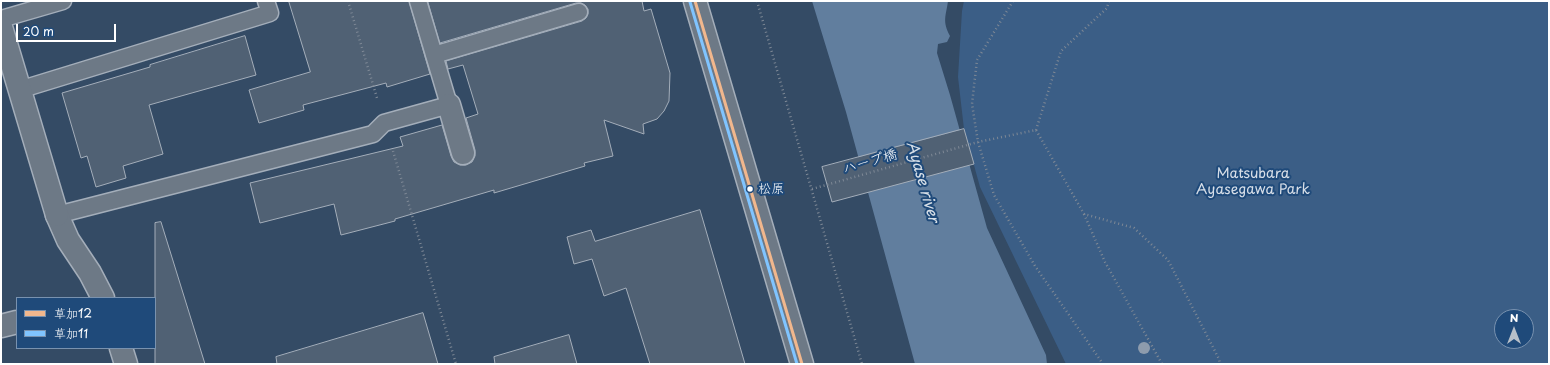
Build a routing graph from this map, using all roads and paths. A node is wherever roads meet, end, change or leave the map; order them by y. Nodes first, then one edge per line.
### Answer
1 (63, 1) edge
2 (266, 1) edge
3 (348, 1) edge
4 (418, 1) edge
5 (695, 1) edge
6 (757, 1) edge
7 (1013, 1) edge
8 (1109, 1) edge
9 (579, 12) dead end
10 (1, 19) edge
11 (1, 27) edge
12 (434, 55) junction
13 (19, 90) junction
14 (449, 105) junction
15 (384, 123) junction
16 (1036, 130) junction
17 (978, 142) junction
18 (463, 153) dead end
19 (812, 189) junction
20 (1084, 214) junction
21 (57, 215) junction
22 (102, 297) edge
23 (16, 322) edge
24 (1, 326) edge
25 (121, 349) edge
26 (126, 364) edge
27 (456, 364) edge
28 (802, 364) edge
29 (862, 364) edge
30 (1103, 364) edge
31 (1162, 364) edge
32 (1220, 364) edge

1 - 10 lane
2 - 13 lane
3 - 15 path
4 - 12 lane
5 - 28 street
6 - 19 path
7 - 17 path
8 - 16 path
9 - 12 lane
11 - 13 street
12 - 14 lane
13 - 21 street
14 - 15 lane
14 - 18 street
15 - 21 lane
15 - 27 path
16 - 17 path, ハープ橋
16 - 20 path
17 - 19 path, ハープ橋
17 - 30 path
19 - 29 path
20 - 31 path
20 - 32 path
21 - 22 street
23 - 24 street
25 - 26 street

